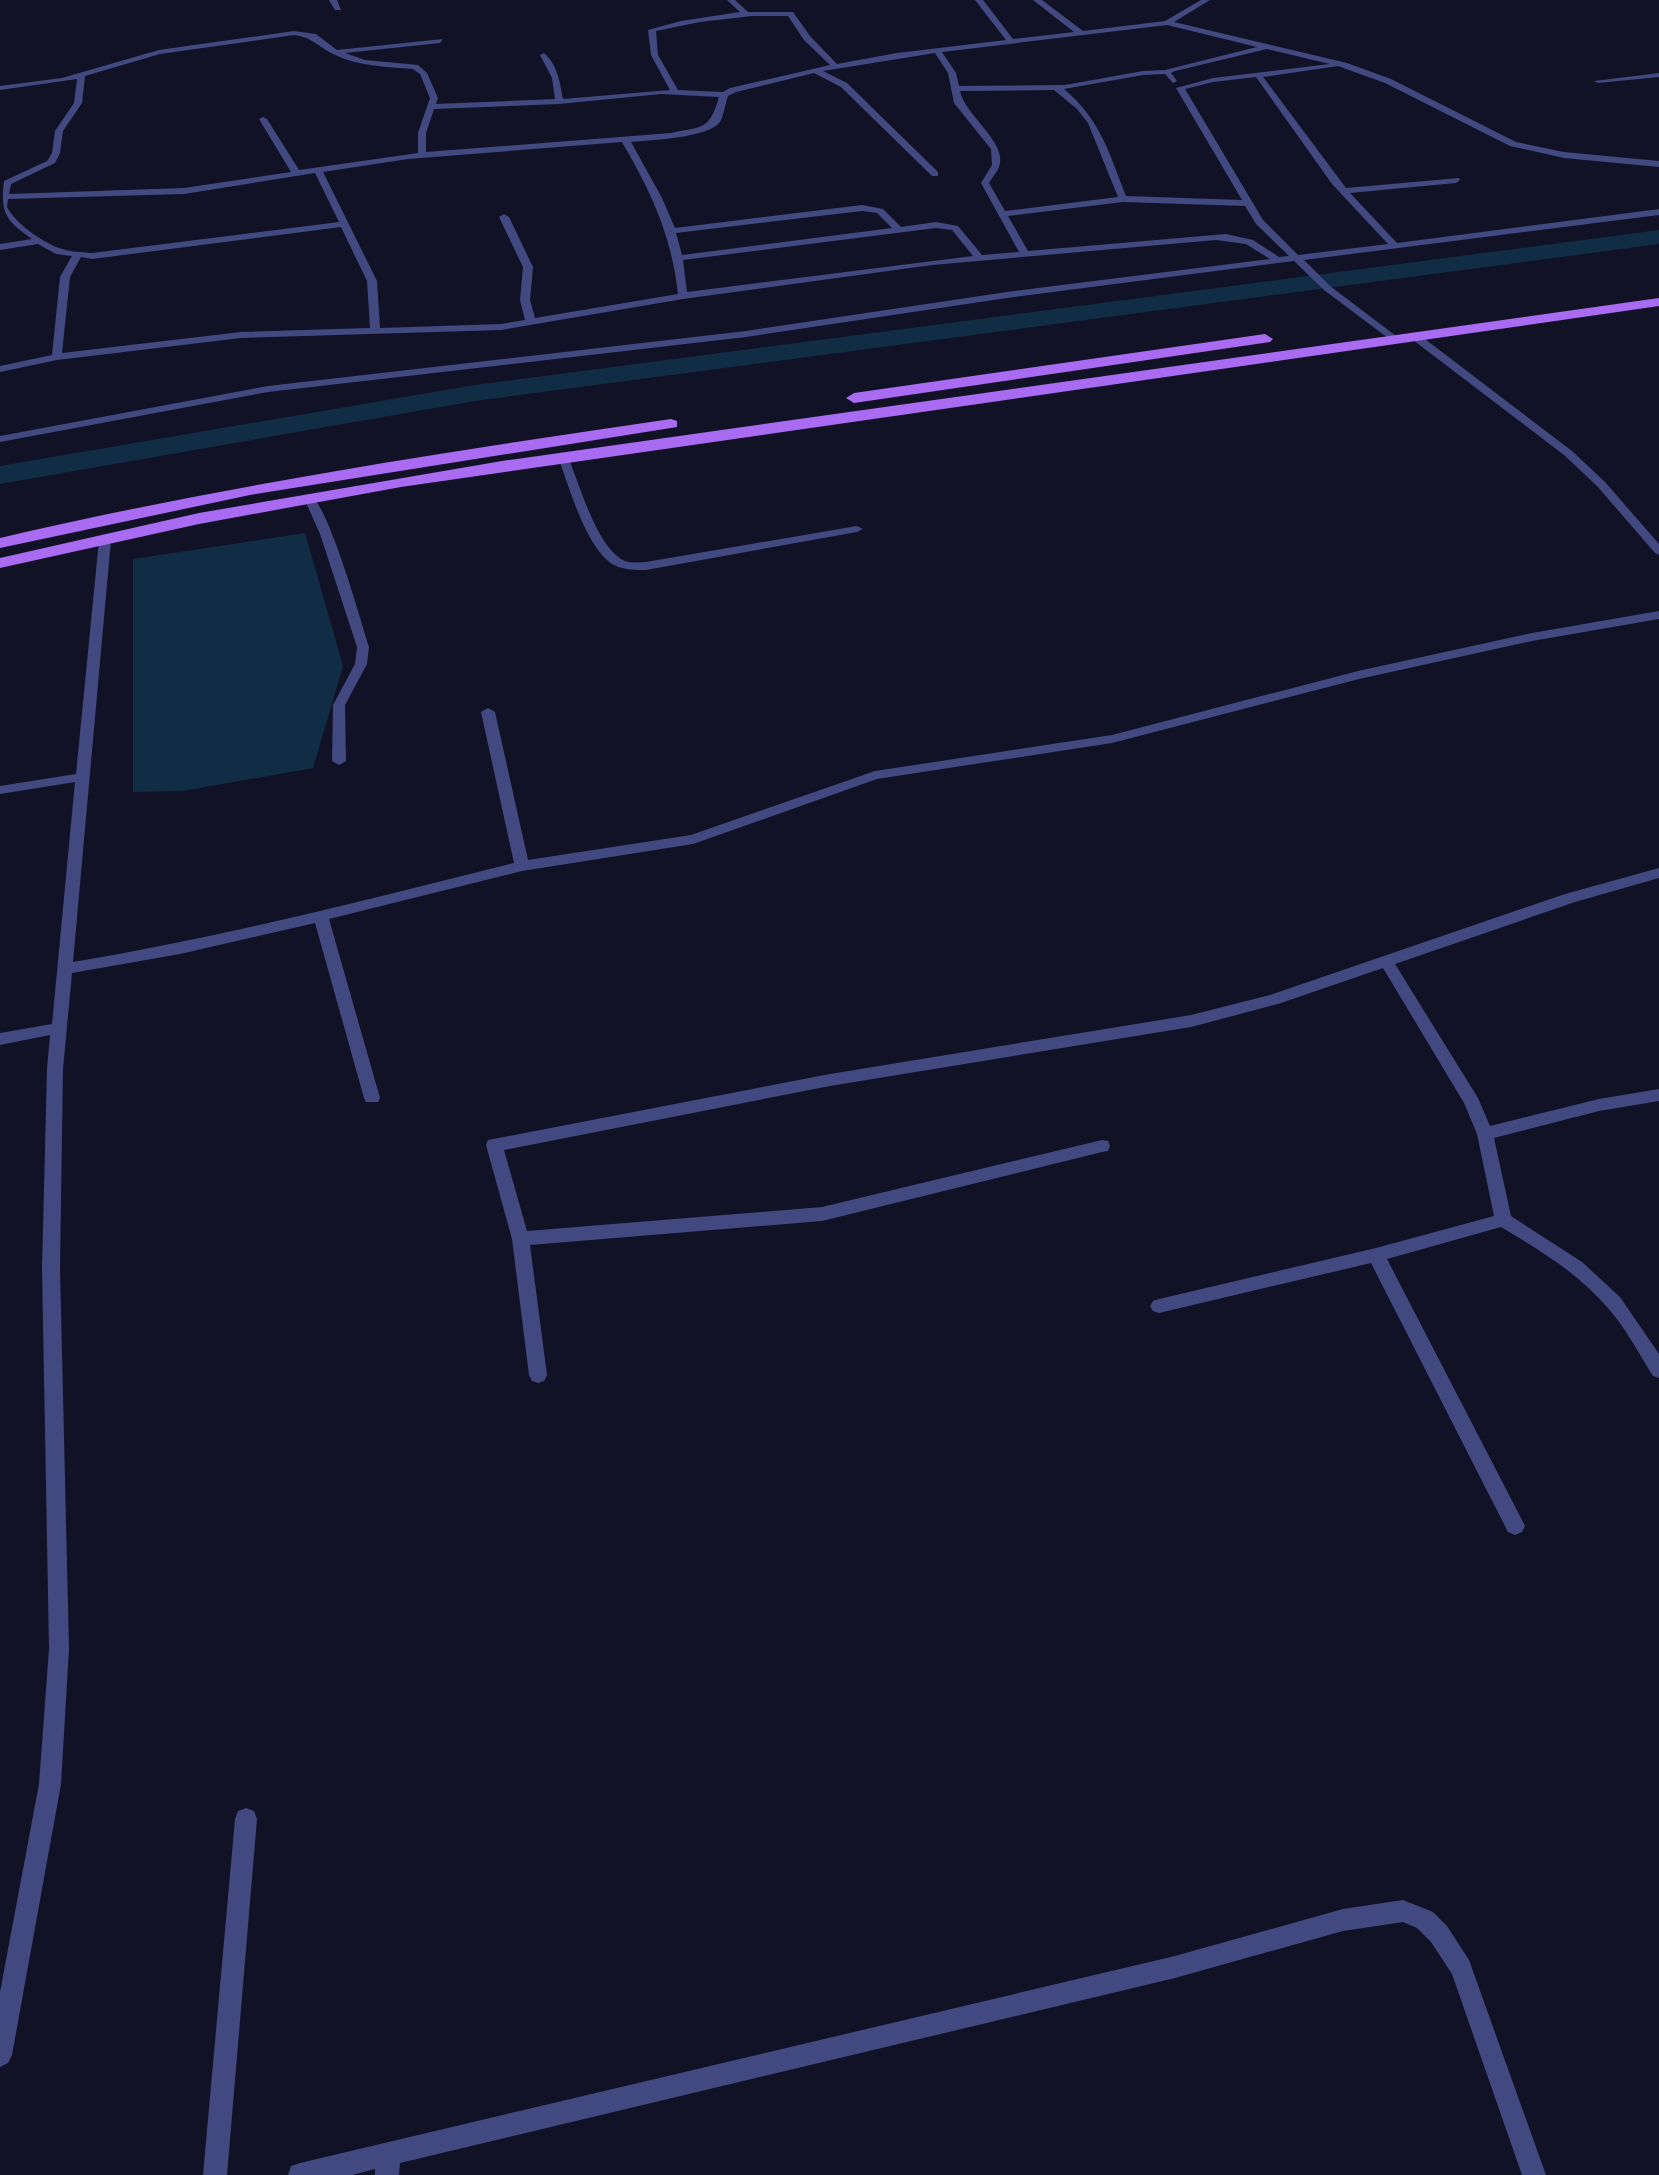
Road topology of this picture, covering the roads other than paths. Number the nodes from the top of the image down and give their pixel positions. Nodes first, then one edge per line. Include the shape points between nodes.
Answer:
1 (731, 0) edge
2 (979, 0) edge
3 (1037, 0) edge
4 (1206, 0) edge
5 (748, 16) junction
6 (1167, 23) junction
7 (1082, 34) junction
8 (440, 41) dead end
9 (1012, 43) junction
10 (1268, 47) junction
11 (938, 51) junction
12 (335, 52) junction
13 (544, 55) dead end
14 (1344, 65) junction
15 (835, 66) junction
16 (815, 70) junction
17 (1167, 72) junction
18 (1659, 75) edge
19 (81, 76) junction
20 (1259, 76) junction
21 (1598, 81) dead end
22 (1056, 87) junction
23 (0, 88) edge
24 (1180, 88) junction
25 (954, 89) junction
26 (675, 92) junction
27 (724, 95) junction
28 (559, 102) junction
29 (432, 107) junction
30 (263, 119) dead end
31 (626, 141) junction
32 (422, 154) junction
33 (1659, 164) edge
34 (318, 170) junction
35 (297, 174) junction
36 (935, 174) dead end
37 (1456, 180) dead end
38 (1343, 191) junction
39 (1, 197) edge
40 (1123, 199) junction
41 (1248, 203) junction
42 (1659, 212) edge
43 (1002, 214) junction
44 (504, 217) dead end
45 (345, 224) junction
46 (899, 230) junction
47 (673, 231) junction
48 (39, 241) junction
49 (1394, 245) junction
50 (0, 247) edge
51 (1025, 254) junction
52 (77, 256) junction
53 (979, 257) junction
54 (679, 258) junction
55 (1278, 261) junction
56 (1298, 262) junction
57 (1659, 286) edge
58 (683, 296) junction
59 (1659, 302) edge
60 (531, 323) junction
61 (1378, 324) junction
62 (375, 332) junction
63 (1413, 335) junction
64 (1392, 338) junction
65 (57, 357) junction
66 (0, 369) edge
67 (0, 439) edge
68 (563, 457) junction
69 (310, 498) junction
70 (857, 529) dead end
71 (105, 540) junction
72 (0, 543) edge
73 (1659, 551) edge
74 (0, 563) edge
75 (1659, 615) edge
76 (488, 712) dead end
77 (339, 761) dead end
78 (82, 777) junction
79 (0, 790) edge
80 (522, 866) junction
81 (1659, 873) edge
82 (321, 917) junction
83 (1386, 961) junction
84 (65, 969) junction
85 (58, 1028) junction
86 (0, 1039) edge
87 (1659, 1095) edge
88 (372, 1098) dead end
89 (1485, 1134) junction
90 (1102, 1146) dead end
91 (1503, 1220) junction
92 (521, 1239) junction
93 (1376, 1255) junction
94 (1159, 1306) dead end
95 (1659, 1370) edge
96 (538, 1375) dead end
97 (1515, 1526) dead end
98 (246, 1819) dead end
99 (0, 2055) edge
100 (388, 2165) edge
101 (215, 2175) edge
102 (300, 2175) edge
103 (1534, 2175) edge

1 - 5 street
2 - 9 street
3 - 7 street
4 - 6 street
5 - 15 street via 793,16
5 - 26 street via 652,30 654,55
6 - 7 street
6 - 10 street
7 - 9 street
8 - 12 street
9 - 11 street
10 - 14 street
10 - 17 street
11 - 15 street
11 - 25 street via 952,73
12 - 19 street via 313,36 275,34 143,55
12 - 29 street via 374,64 419,69 432,90
13 - 28 street via 556,78
14 - 20 street
14 - 33 street via 1388,81 1513,144
15 - 16 street
16 - 27 street
16 - 36 street via 844,85
17 - 22 street
17 - 24 street
18 - 21 street
19 - 23 street
19 - 39 street via 78,103 59,131 51,163 12,179
20 - 24 street
20 - 38 street
22 - 25 street
22 - 40 street via 1092,123
24 - 41 street
25 - 43 street via 964,113 995,149 996,165 985,183
26 - 27 street
26 - 28 street
27 - 31 street via 716,121 708,127
28 - 29 street
29 - 32 street via 422,133
30 - 35 street
31 - 32 street
31 - 47 street
32 - 34 street
34 - 35 street
34 - 45 street
35 - 39 street via 184,191
37 - 38 street
38 - 49 street
39 - 48 street via 7,216
40 - 41 street
40 - 43 street
41 - 56 street
42 - 49 street
43 - 51 street
44 - 60 street via 528,267 525,300
45 - 52 street
45 - 62 street via 372,281
46 - 47 street via 880,211 862,208
46 - 53 street via 955,228
46 - 54 street
47 - 54 street
48 - 50 street
48 - 52 street
49 - 56 street
51 - 53 street
51 - 55 street via 1236,237 1257,243
52 - 65 street via 65,277
53 - 58 street
54 - 58 street
55 - 56 street
55 - 67 street via 746,334 268,389
56 - 61 street
57 - 61 main road
58 - 60 street
59 - 63 main road
60 - 62 street
61 - 64 street
61 - 72 main road via 393,465
62 - 65 street via 241,335
63 - 64 main road
63 - 73 street via 1568,453
64 - 68 main road
65 - 66 street
68 - 69 main road
68 - 70 street via 602,545 627,566
69 - 71 main road
69 - 77 street via 363,647 361,664 339,705
71 - 74 main road
71 - 78 street
75 - 80 street via 1358,675 1112,739 875,775 693,839
76 - 80 street
78 - 79 street
78 - 84 street
80 - 82 street
81 - 83 street
82 - 84 street
82 - 88 street
83 - 89 street via 1472,1102
83 - 92 street via 1273,1000 1191,1021 830,1080 494,1145
84 - 85 street
85 - 86 street
85 - 99 street via 51,1268 59,1649 50,1784
87 - 89 street
89 - 91 street
90 - 92 street via 822,1214
91 - 93 street
91 - 95 street via 1596,1283 1616,1303
92 - 96 street
93 - 94 street
93 - 97 street
98 - 101 street
100 - 102 street
100 - 103 street via 1343,1920 1403,1911 1425,1920 1461,1968

